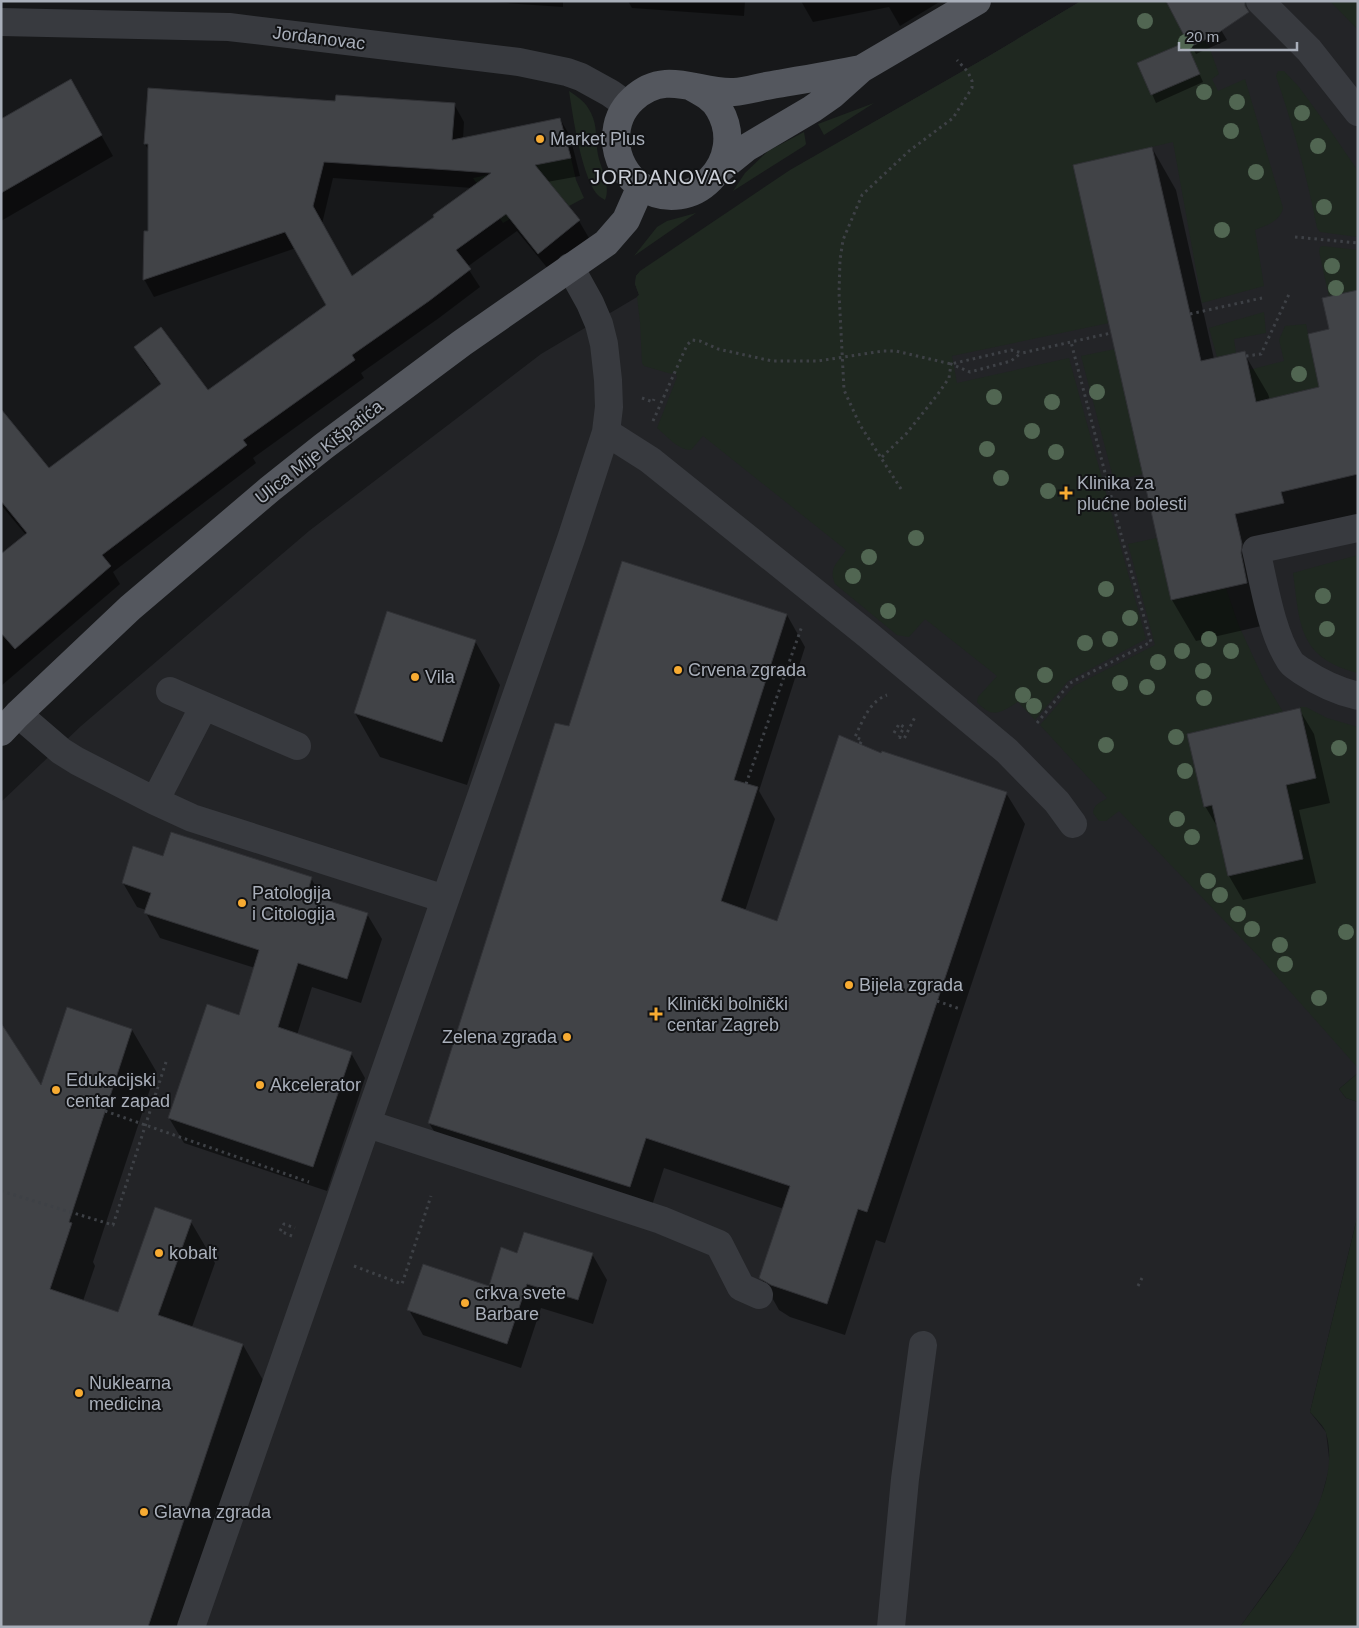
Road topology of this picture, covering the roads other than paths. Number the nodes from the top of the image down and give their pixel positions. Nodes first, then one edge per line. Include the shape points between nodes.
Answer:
1 (977, 1) edge
2 (1260, 1) edge
3 (1, 22) edge
4 (861, 69) junction
5 (690, 86) junction
6 (627, 105) junction
7 (1358, 112) edge
8 (720, 169) junction
9 (641, 186) junction
10 (570, 267) junction
11 (606, 432) junction
12 (1358, 528) edge
13 (170, 691) dead end
14 (1358, 696) edge
15 (204, 706) junction
16 (10, 723) edge
17 (297, 746) dead end
18 (155, 801) junction
19 (1073, 824) dead end
20 (445, 899) junction
21 (368, 1124) junction
22 (759, 1295) dead end
23 (923, 1345) dead end
24 (191, 1627) edge
25 (892, 1627) edge

1 - 4 main road
2 - 7 street via 1309,50
3 - 6 street, Jordanovac via 229,26 519,62 580,77
4 - 5 main road via 734,92
4 - 8 main road via 832,95 746,148
5 - 6 main road via 670,83 653,86
5 - 8 main road via 719,108 726,125 728,143
6 - 9 main road via 616,130 616,146 621,164
8 - 9 main road via 699,188 682,194 664,195
9 - 10 main road, Ulica Mije Kišpatića via 630,214 617,232
10 - 11 street via 590,302 604,344 609,407
10 - 16 main road, Ulica Mije Kišpatića via 411,380 270,489 130,608
11 - 19 street via 650,460 1000,745 1040,782
11 - 20 street
12 - 14 street via 1256,550 1272,617 1291,663 1316,681
13 - 15 street
15 - 17 street
15 - 18 street
16 - 18 street
18 - 20 street via 192,818
20 - 21 street
21 - 22 street via 661,1220 718,1244 741,1287
21 - 24 street
23 - 25 street via 905,1480

